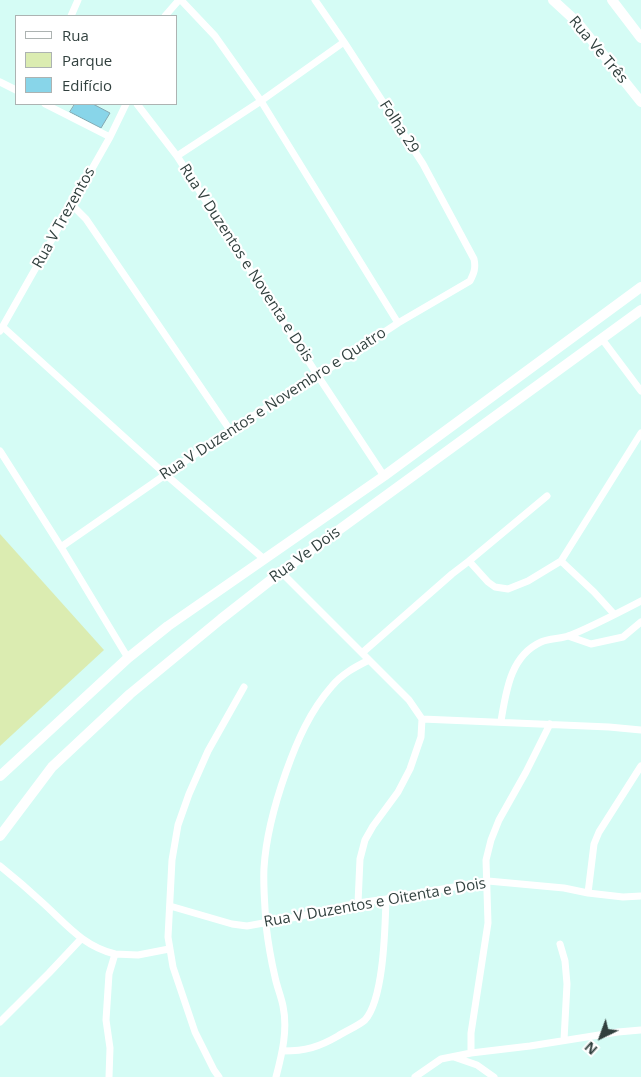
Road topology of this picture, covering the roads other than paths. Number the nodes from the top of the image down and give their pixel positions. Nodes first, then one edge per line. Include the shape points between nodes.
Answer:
1 (78, 0) edge
2 (180, 0) edge
3 (315, 0) edge
4 (552, 0) edge
5 (612, 0) edge
6 (71, 15) edge
7 (166, 15) edge
8 (641, 38) edge
9 (344, 42) junction
10 (0, 82) edge
11 (15, 90) edge
12 (261, 101) junction
13 (641, 102) edge
14 (47, 105) edge
15 (126, 105) edge
16 (138, 105) edge
17 (110, 137) junction
18 (177, 156) junction
19 (71, 204) junction
20 (474, 259) joint
21 (641, 287) edge
22 (641, 310) edge
23 (398, 323) junction
24 (2, 329) edge
25 (602, 339) junction
26 (318, 376) junction
27 (641, 391) edge
28 (230, 430) junction
29 (641, 433) edge
30 (0, 452) edge
31 (165, 474) junction
32 (384, 476) junction
33 (548, 496) dead end
34 (61, 547) junction
35 (264, 559) junction
36 (469, 561) junction
37 (561, 561) junction
38 (282, 572) junction
39 (641, 601) edge
40 (614, 614) junction
41 (641, 622) edge
42 (568, 636) junction
43 (362, 653) junction
44 (128, 658) junction
45 (369, 660) junction
46 (244, 687) dead end
47 (422, 719) junction
48 (501, 721) junction
49 (550, 724) junction
50 (641, 730) edge
51 (641, 766) edge
52 (0, 776) edge
53 (0, 835) edge
54 (0, 866) edge
55 (488, 881) junction
56 (588, 893) junction
57 (641, 896) edge
58 (386, 899) junction
59 (358, 903) junction
60 (170, 906) junction
61 (266, 923) junction
62 (81, 939) junction
63 (560, 944) dead end
64 (169, 949) junction
65 (115, 954) junction
66 (0, 1022) edge
67 (641, 1030) edge
68 (564, 1040) junction
69 (283, 1051) junction
70 (471, 1052) junction
71 (454, 1057) junction
72 (109, 1077) edge
73 (219, 1077) edge
74 (276, 1077) edge
75 (415, 1077) edge
76 (494, 1077) edge

1 - 6 street
2 - 7 street
2 - 12 street via 215,36
3 - 9 street, Folha 29
4 - 13 main road, Rua Ve Três via 578,23
5 - 8 main road
9 - 12 street
9 - 20 street, Folha 29 via 423,164
10 - 11 street
12 - 18 street
12 - 23 street
14 - 17 street
15 - 17 street, Rua V Trezentos
16 - 18 street, Rua V Duzentos e Noventa e Dois
17 - 19 street, Rua V Trezentos
18 - 26 street, Rua V Duzentos e Noventa e Dois
19 - 24 street, Rua V Trezentos
19 - 28 street via 86,219
20 - 23 street, Rua V Duzentos e Novembro e Quatro via 476,267 470,281
21 - 32 main road, Rua Ve Dois
22 - 25 main road, Rua Ve Dois
23 - 26 street, Rua V Duzentos e Novembro e Quatro
24 - 31 street
25 - 27 street
25 - 38 main road, Rua Ve Dois
26 - 28 street, Rua V Duzentos e Novembro e Quatro
26 - 32 street, Rua V Duzentos e Noventa e Dois
28 - 31 street, Rua V Duzentos e Novembro e Quatro
29 - 37 street
30 - 34 street
31 - 34 street, Rua V Duzentos e Novembro e Quatro
31 - 35 street
32 - 35 main road, Rua Ve Dois
33 - 36 street
34 - 44 street
35 - 44 main road, Rua Ve Dois
36 - 37 street via 488,582 508,589
36 - 43 street
37 - 40 street
38 - 43 street
38 - 53 main road, Rua Ve Dois via 221,618 78,742 52,768
39 - 40 street
40 - 42 street
41 - 42 street via 623,637 591,644
42 - 48 street via 542,642 516,663 506,688
43 - 45 street
44 - 52 main road, Rua Ve Dois
45 - 47 street via 409,700
45 - 61 street via 349,670 333,685 316,706 297,741 269,827 264,868
46 - 60 street via 208,751 178,825 172,860
47 - 48 street
47 - 59 street via 421,737 410,769 365,840 360,859
48 - 49 street
49 - 50 street
49 - 55 street via 491,840 486,860
51 - 56 street via 599,832 594,844
54 - 62 street
55 - 56 street, Rua V Duzentos e Oitenta e Dois
55 - 58 street, Rua V Duzentos e Oitenta e Dois
55 - 70 street via 488,923
56 - 57 street, Rua V Duzentos e Oitenta e Dois
58 - 59 street, Rua V Duzentos e Oitenta e Dois
58 - 69 street via 380,978 376,999 364,1021 314,1048
59 - 61 street, Rua V Duzentos e Oitenta e Dois
60 - 61 street, Rua V Duzentos e Oitenta e Dois via 232,924
60 - 64 street
61 - 69 street via 269,950 284,1007
62 - 65 street
62 - 66 street
63 - 68 street via 567,984
64 - 65 street via 138,955
64 - 73 street via 195,1032
65 - 72 street via 109,974 106,1020 110,1048
67 - 68 street
68 - 70 street
69 - 74 street
70 - 71 street
71 - 75 street via 441,1059
71 - 76 street via 476,1064

